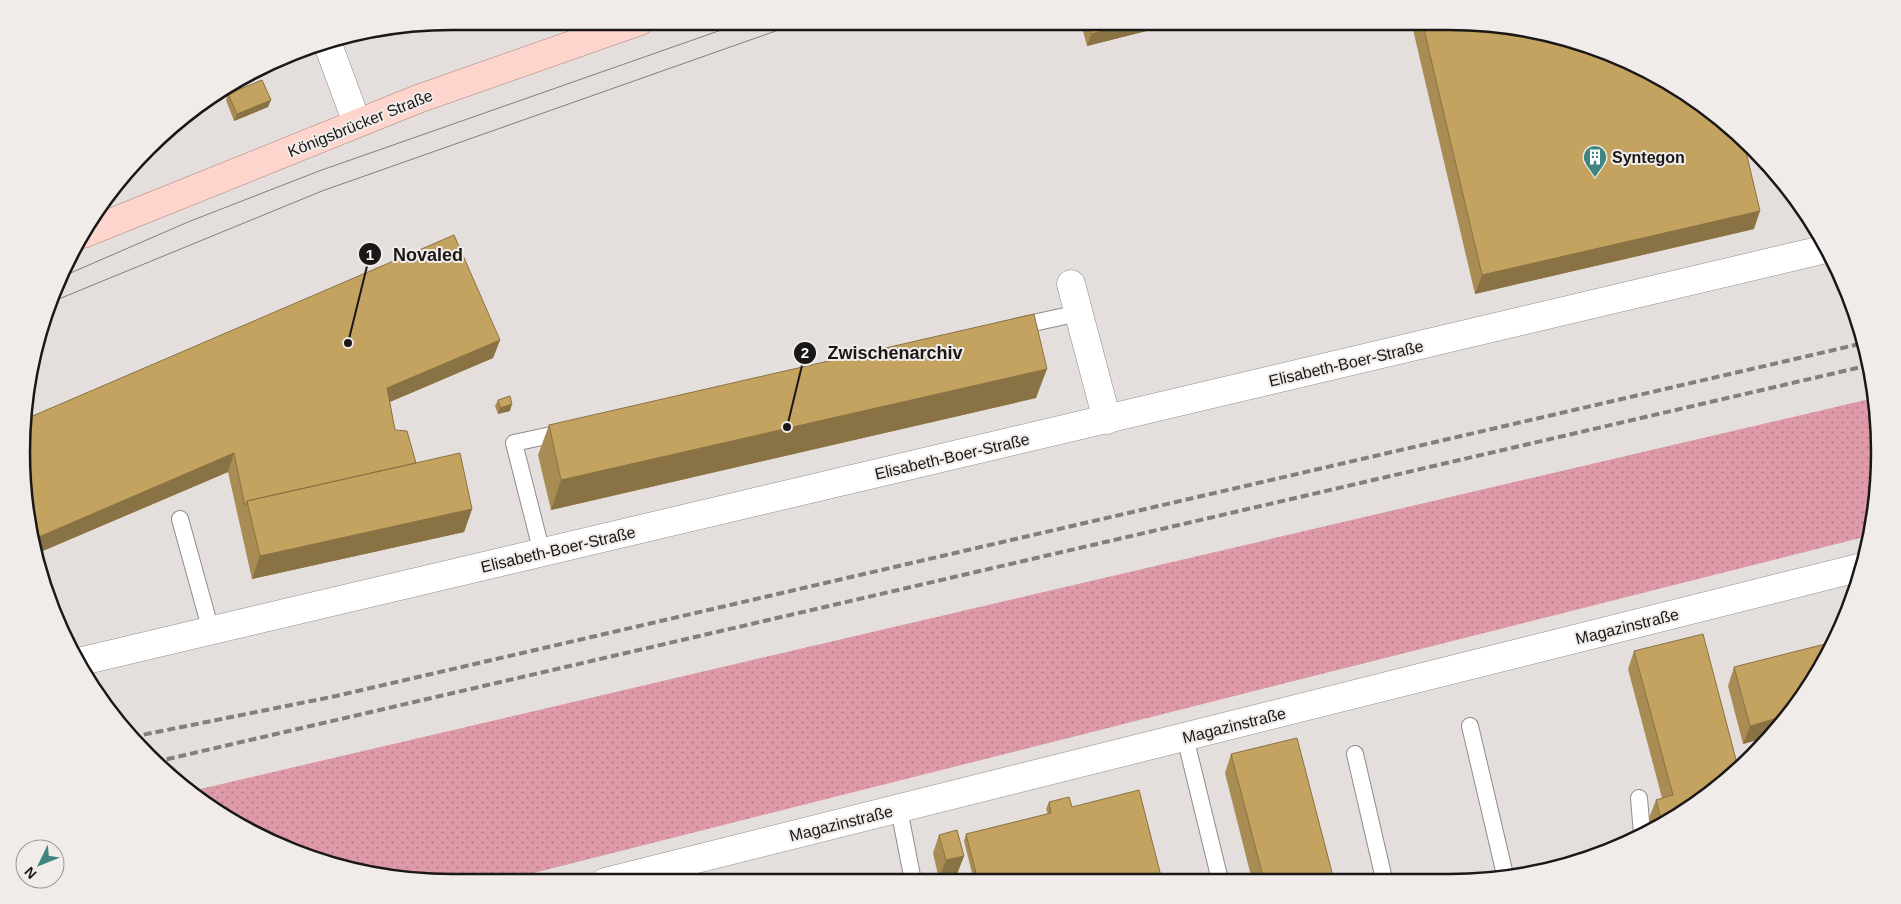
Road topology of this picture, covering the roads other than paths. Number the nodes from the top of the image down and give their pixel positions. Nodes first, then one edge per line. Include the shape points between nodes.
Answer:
1 (614, 30) edge
2 (329, 48) edge
3 (357, 123) junction
4 (94, 230) edge
5 (1819, 250) edge
6 (1071, 284) dead end
7 (1079, 314) junction
8 (1004, 330) edge
9 (1107, 420) junction
10 (582, 428) edge
11 (180, 519) dead end
12 (542, 553) junction
13 (1855, 569) edge
14 (211, 631) junction
15 (86, 660) edge
16 (1470, 726) dead end
17 (1185, 737) junction
18 (1355, 754) dead end
19 (1639, 798) dead end
20 (899, 809) junction
21 (1641, 827) edge
22 (1504, 870) edge
23 (638, 874) edge
24 (912, 874) edge
25 (1219, 874) edge
26 (1383, 874) edge

1 - 3 main road, Königsbrücker Straße
2 - 3 street
3 - 4 main road, Königsbrücker Straße
5 - 9 street, Elisabeth-Boer-Straße
6 - 7 street
7 - 8 lane
7 - 9 street
9 - 12 street, Elisabeth-Boer-Straße
10 - 12 lane via 514,443
11 - 14 lane
12 - 14 street, Elisabeth-Boer-Straße
13 - 17 street, Magazinstraße
14 - 15 street, Elisabeth-Boer-Straße
16 - 22 lane
17 - 20 street, Magazinstraße
17 - 25 lane
18 - 26 lane
19 - 21 lane
20 - 23 street, Magazinstraße
20 - 24 lane

